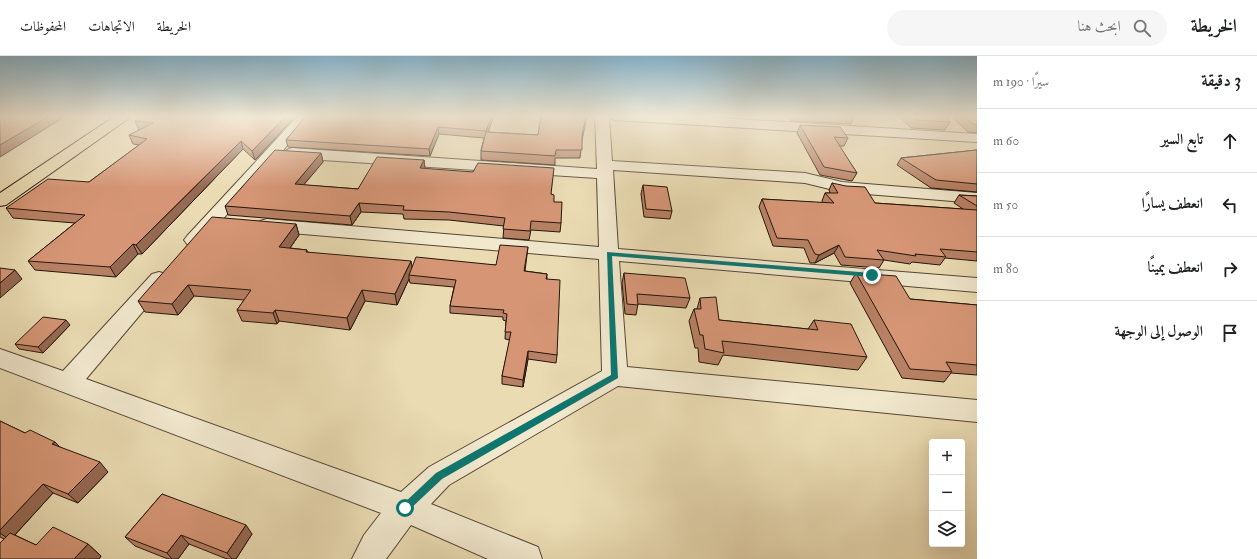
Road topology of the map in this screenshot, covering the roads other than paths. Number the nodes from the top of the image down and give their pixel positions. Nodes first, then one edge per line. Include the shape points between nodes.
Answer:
1 (71, 139) edge
2 (90, 139) edge
3 (284, 139) edge
4 (603, 139) edge
5 (965, 139) edge
6 (977, 151) edge
7 (272, 152) junction
8 (605, 169) junction
9 (0, 186) edge
10 (977, 198) edge
11 (0, 201) edge
12 (211, 220) junction
13 (609, 254) junction
14 (977, 284) edge
15 (0, 358) edge
16 (615, 376) junction
17 (68, 383) junction
18 (977, 411) edge
19 (405, 508) junction
20 (368, 559) edge
21 (526, 559) edge

1 - 9 main road
2 - 11 main road
3 - 7 street
4 - 8 street
5 - 6 street
7 - 8 street
7 - 12 street
8 - 10 street via 805,178 842,187
8 - 13 street
12 - 13 street
12 - 17 street
13 - 14 street
13 - 16 street
15 - 17 street
16 - 18 street
16 - 19 street via 439,476
17 - 19 street
19 - 20 street
19 - 21 street

